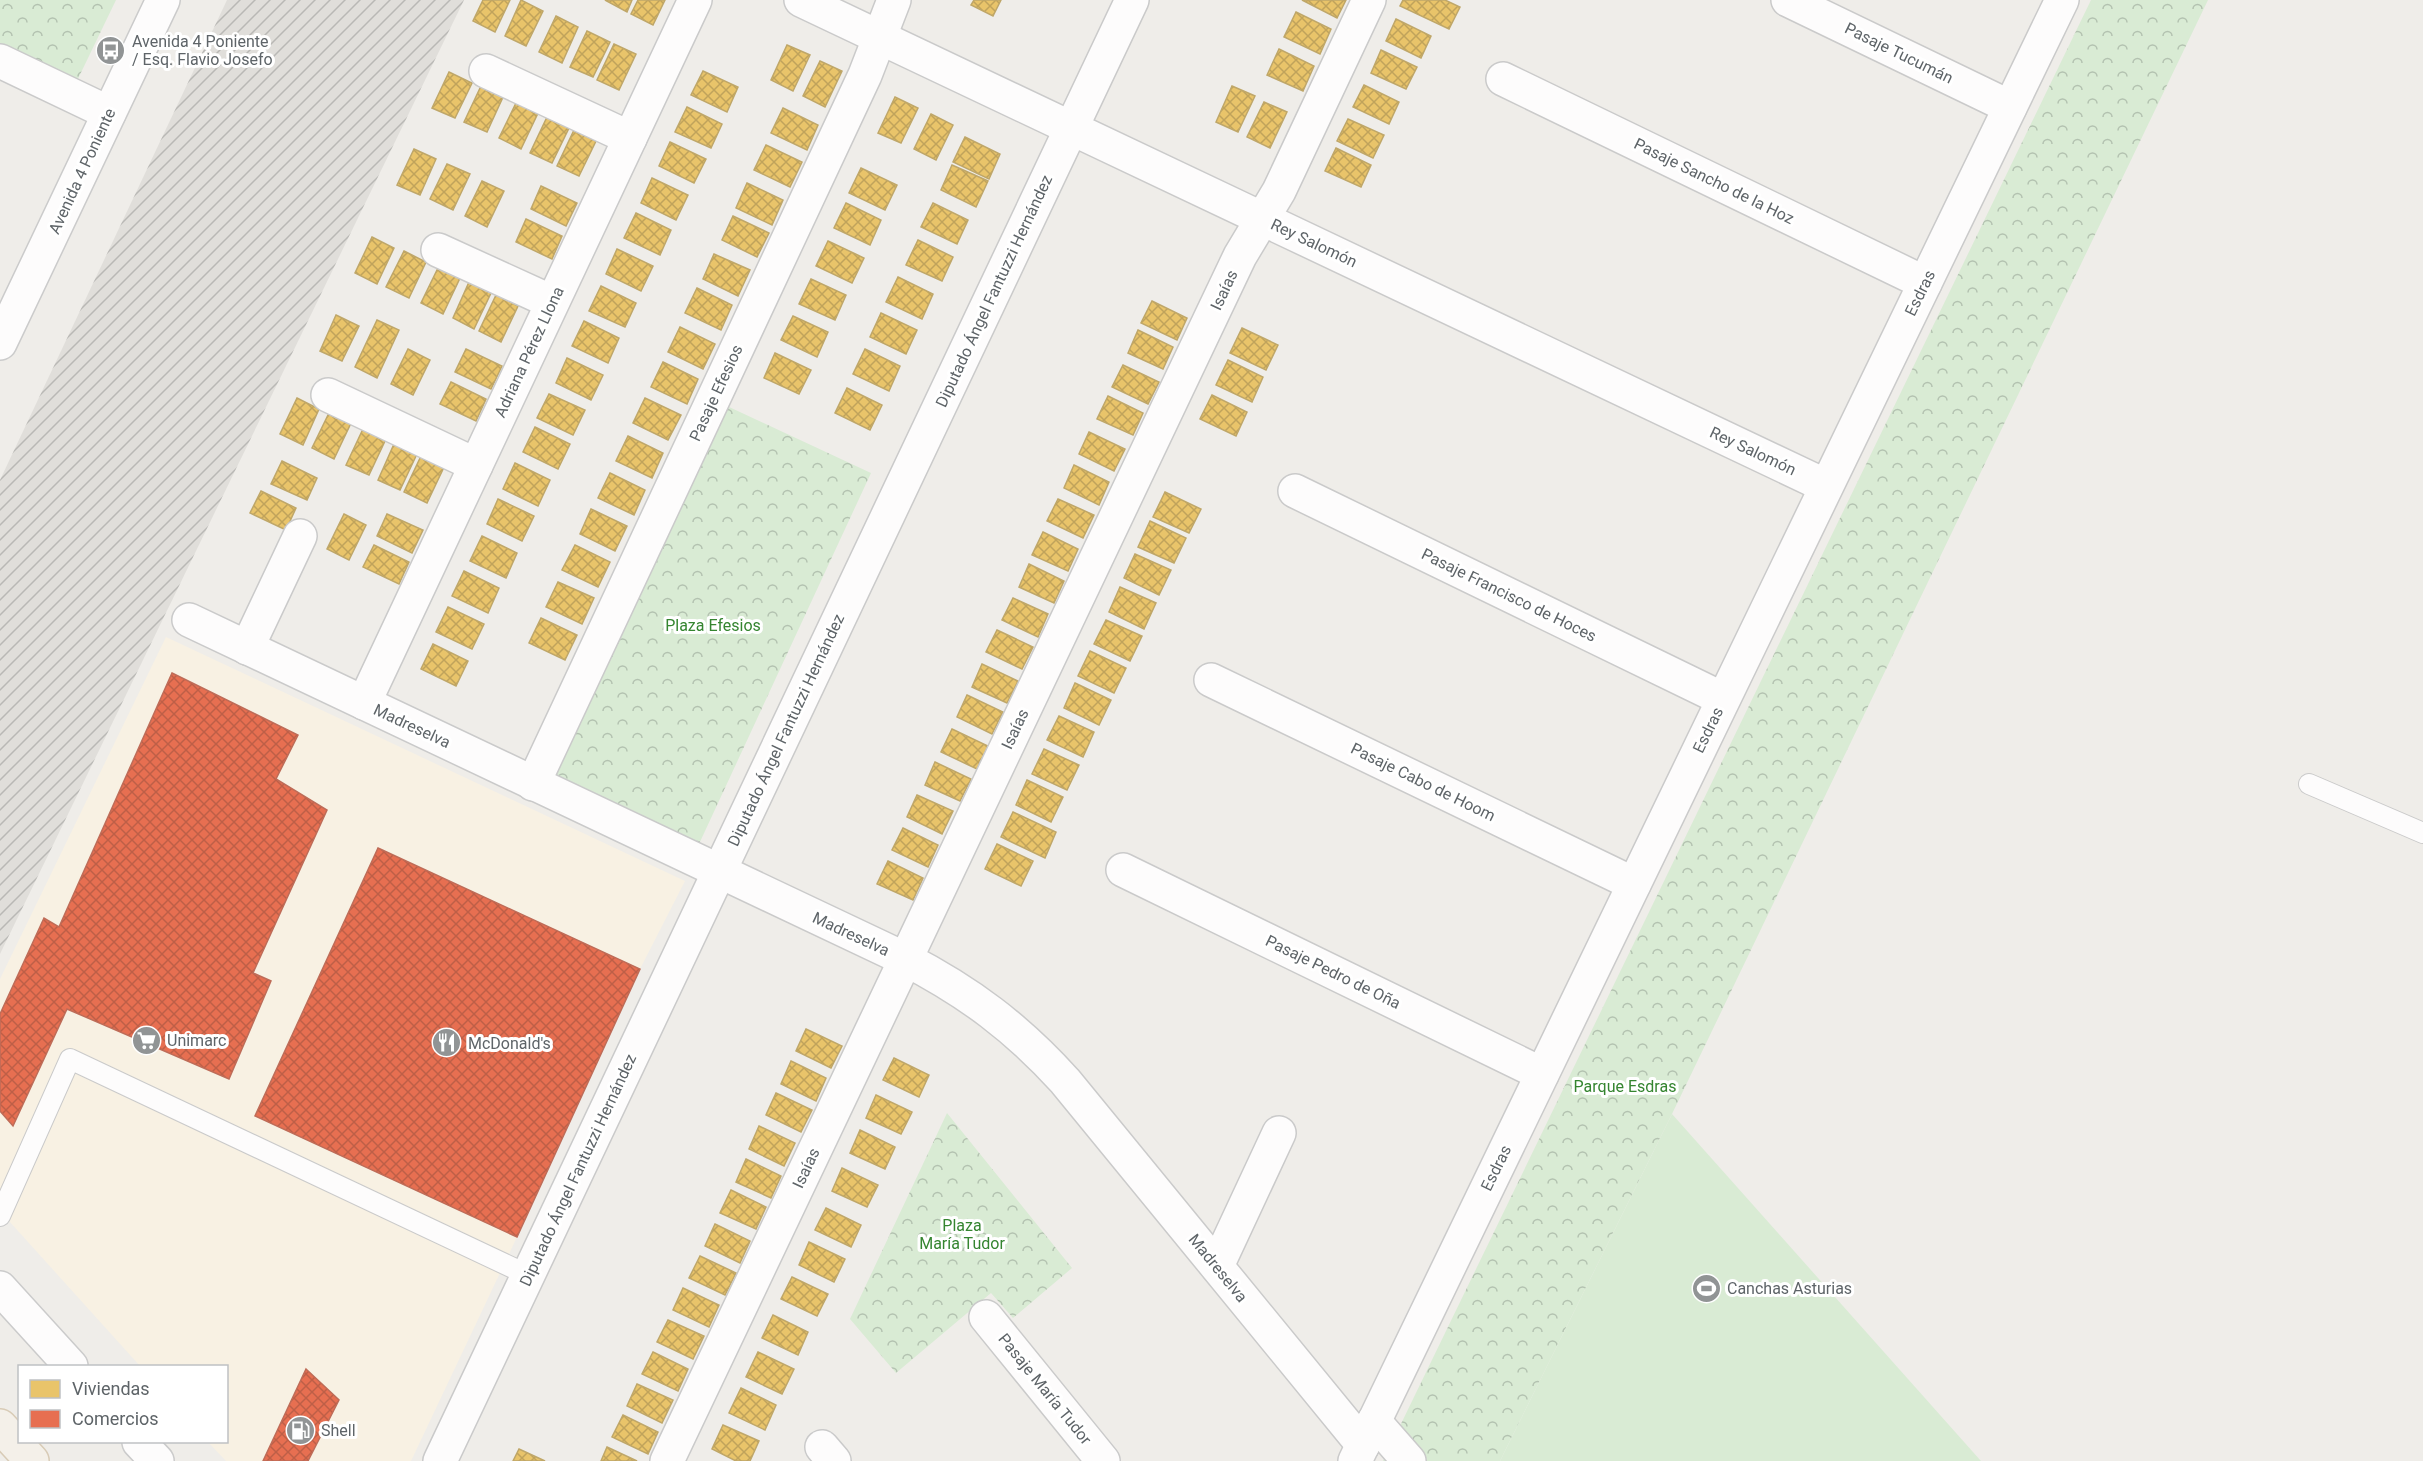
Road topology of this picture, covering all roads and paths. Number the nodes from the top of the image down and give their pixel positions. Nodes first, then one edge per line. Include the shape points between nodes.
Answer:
1 (163, 0) edge
2 (694, 0) edge
3 (801, 0) edge
4 (894, 0) edge
5 (1132, 0) edge
6 (1369, 0) edge
7 (1788, 0) edge
8 (2061, 0) edge
9 (879, 37) junction
10 (0, 61) edge
11 (486, 71) dead end
12 (1503, 79) dead end
13 (2010, 107) junction
14 (109, 113) junction
15 (1071, 128) junction
16 (630, 138) junction
17 (1262, 218) junction
18 (438, 250) dead end
19 (1925, 283) junction
20 (552, 302) junction
21 (0, 343) edge
22 (328, 395) dead end
23 (476, 465) junction
24 (1826, 486) junction
25 (1295, 490) dead end
26 (300, 536) dead end
27 (189, 620) dead end
28 (247, 648) junction
29 (1211, 680) dead end
30 (1723, 699) junction
31 (364, 703) junction
32 (533, 784) junction
33 (2309, 784) dead end
34 (2423, 833) edge
35 (1123, 870) dead end
36 (718, 872) junction
37 (1634, 884) junction
38 (905, 959) junction
39 (1542, 1074) junction
40 (1279, 1133) dead end
41 (0, 1216) edge
42 (1217, 1266) junction
43 (528, 1275) junction
44 (0, 1288) edge
45 (986, 1317) dead end
46 (70, 1365) edge
47 (0, 1426) edge
48 (1364, 1442) edge
49 (141, 1443) edge
50 (32, 1461) edge
51 (157, 1461) edge
52 (440, 1461) edge
53 (667, 1461) edge
54 (1103, 1461) edge
55 (1409, 1461) edge

1 - 14 street, Avenida 4 Poniente
2 - 16 street, Adriana Pérez Llona
3 - 9 street, Rey Salomón
4 - 9 street, Pasaje Efesios
5 - 15 street, Diputado Ángel Fantuzzi Hernández
6 - 17 street, Isaías via 1279,191
7 - 13 street, Pasaje Tucumán
8 - 13 street, Esdras
9 - 15 street, Rey Salomón
9 - 32 street, Pasaje Efesios
10 - 14 street
11 - 16 street
12 - 19 street, Pasaje Sancho de la Hoz
13 - 19 street, Esdras
14 - 21 street, Avenida 4 Poniente
15 - 17 street, Rey Salomón
15 - 36 street, Diputado Ángel Fantuzzi Hernández
16 - 20 street, Adriana Pérez Llona
17 - 24 street, Rey Salomón
17 - 38 street, Isaías via 1234,267
18 - 20 street
19 - 24 street, Esdras
20 - 23 street, Adriana Pérez Llona
22 - 23 street
23 - 31 street, Adriana Pérez Llona
24 - 30 street, Esdras
25 - 30 street, Pasaje Francisco de Hoces
26 - 28 street
27 - 28 street, Madreselva
28 - 31 street, Madreselva
29 - 37 street, Pasaje Cabo de Hoom
30 - 37 street, Esdras
31 - 32 street, Madreselva
32 - 36 street, Madreselva
33 - 34 lane
35 - 39 street, Pasaje Pedro de Oña
36 - 38 street, Madreselva
36 - 43 street, Diputado Ángel Fantuzzi Hernández
37 - 39 street, Esdras
38 - 42 street, Madreselva via 983,1005 1037,1051
38 - 53 street, Isaías
39 - 48 street, Esdras
40 - 42 street
41 - 43 lane via 70,1059
42 - 48 street, Madreselva
43 - 52 street, Diputado Ángel Fantuzzi Hernández
44 - 46 street
45 - 54 street, Pasaje María Tudor
47 - 50 main road
48 - 55 street, Madreselva
49 - 51 street

